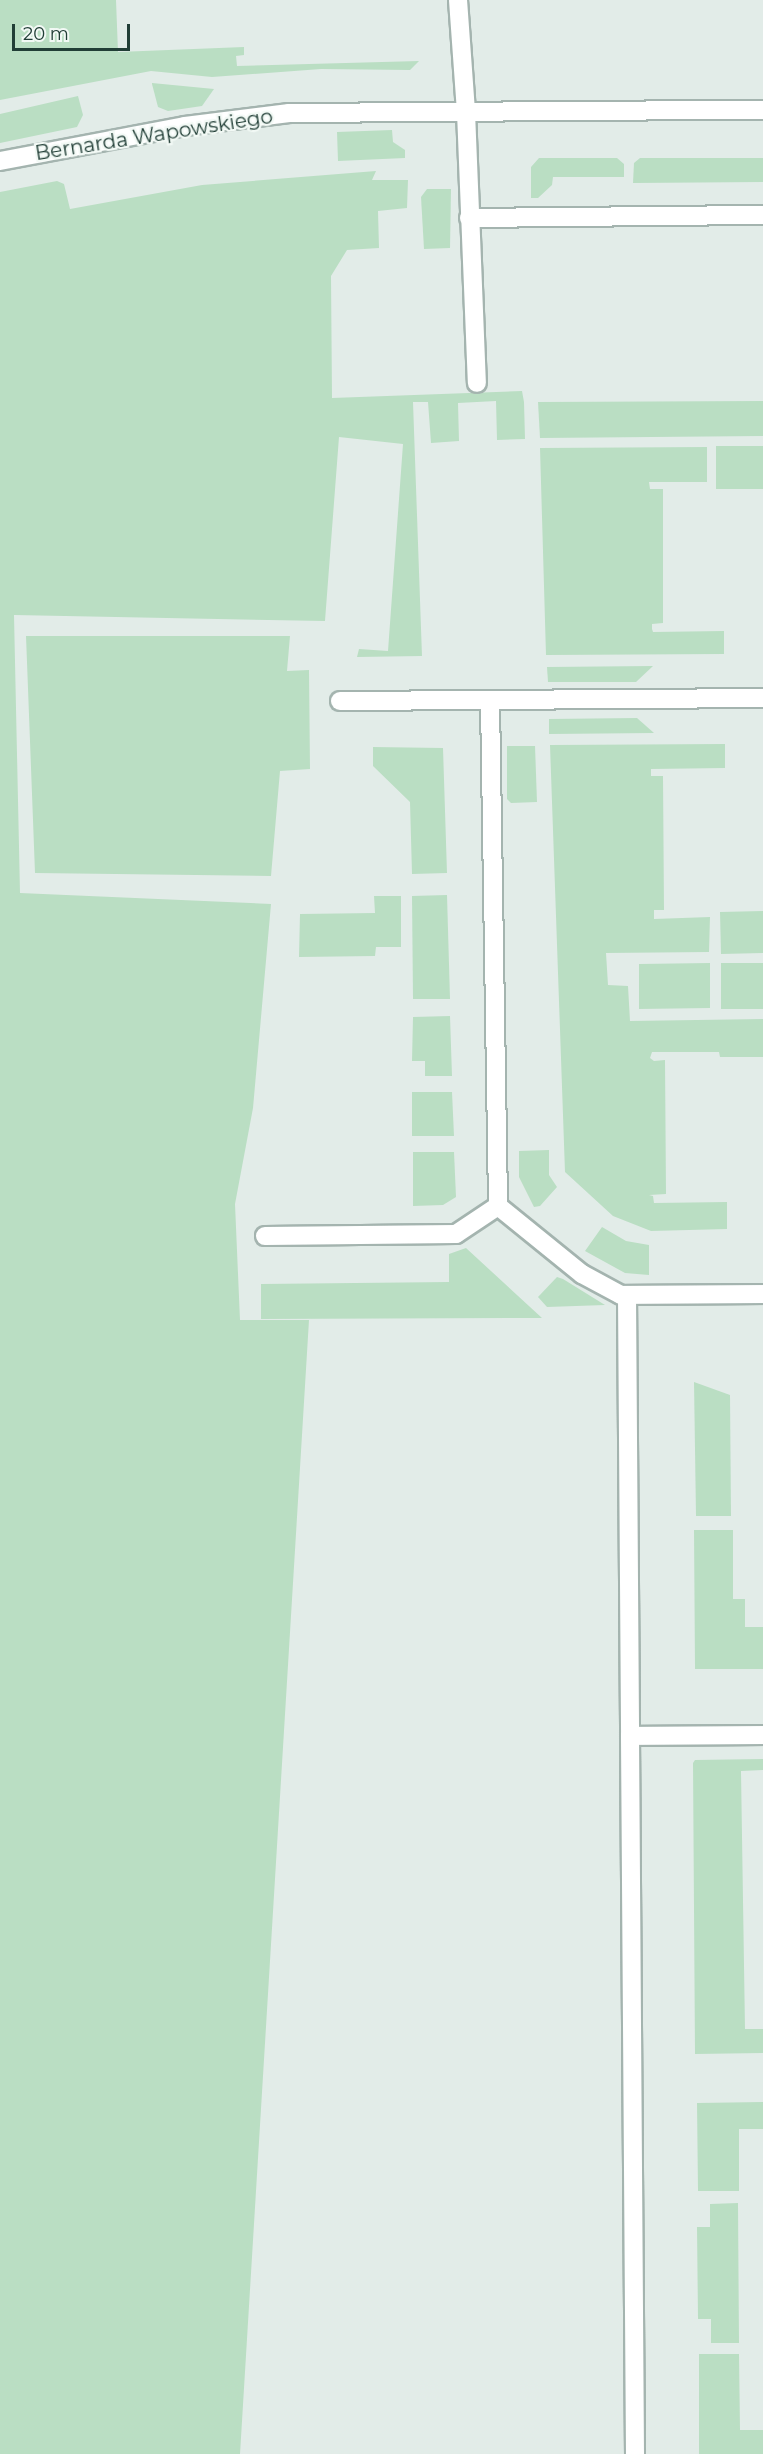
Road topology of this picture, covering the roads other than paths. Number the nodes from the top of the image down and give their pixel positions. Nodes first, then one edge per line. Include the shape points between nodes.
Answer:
1 (458, 0) edge
2 (763, 111) edge
3 (466, 112) junction
4 (0, 161) edge
5 (763, 215) edge
6 (469, 218) junction
7 (477, 383) dead end
8 (763, 698) edge
9 (490, 700) junction
10 (340, 701) dead end
11 (498, 1206) junction
12 (265, 1236) dead end
13 (763, 1294) edge
14 (627, 1295) junction
15 (763, 1735) edge
16 (630, 1736) junction
17 (634, 2454) edge

1 - 3 street
2 - 3 street
3 - 4 street, Bernarda Wapowskiego via 289,113 196,124
3 - 6 street
5 - 6 street
6 - 7 street
8 - 9 street
9 - 10 street
9 - 11 street
11 - 12 street via 456,1234
11 - 14 street via 582,1274 605,1289
13 - 14 street
14 - 16 street
15 - 16 street
16 - 17 street

